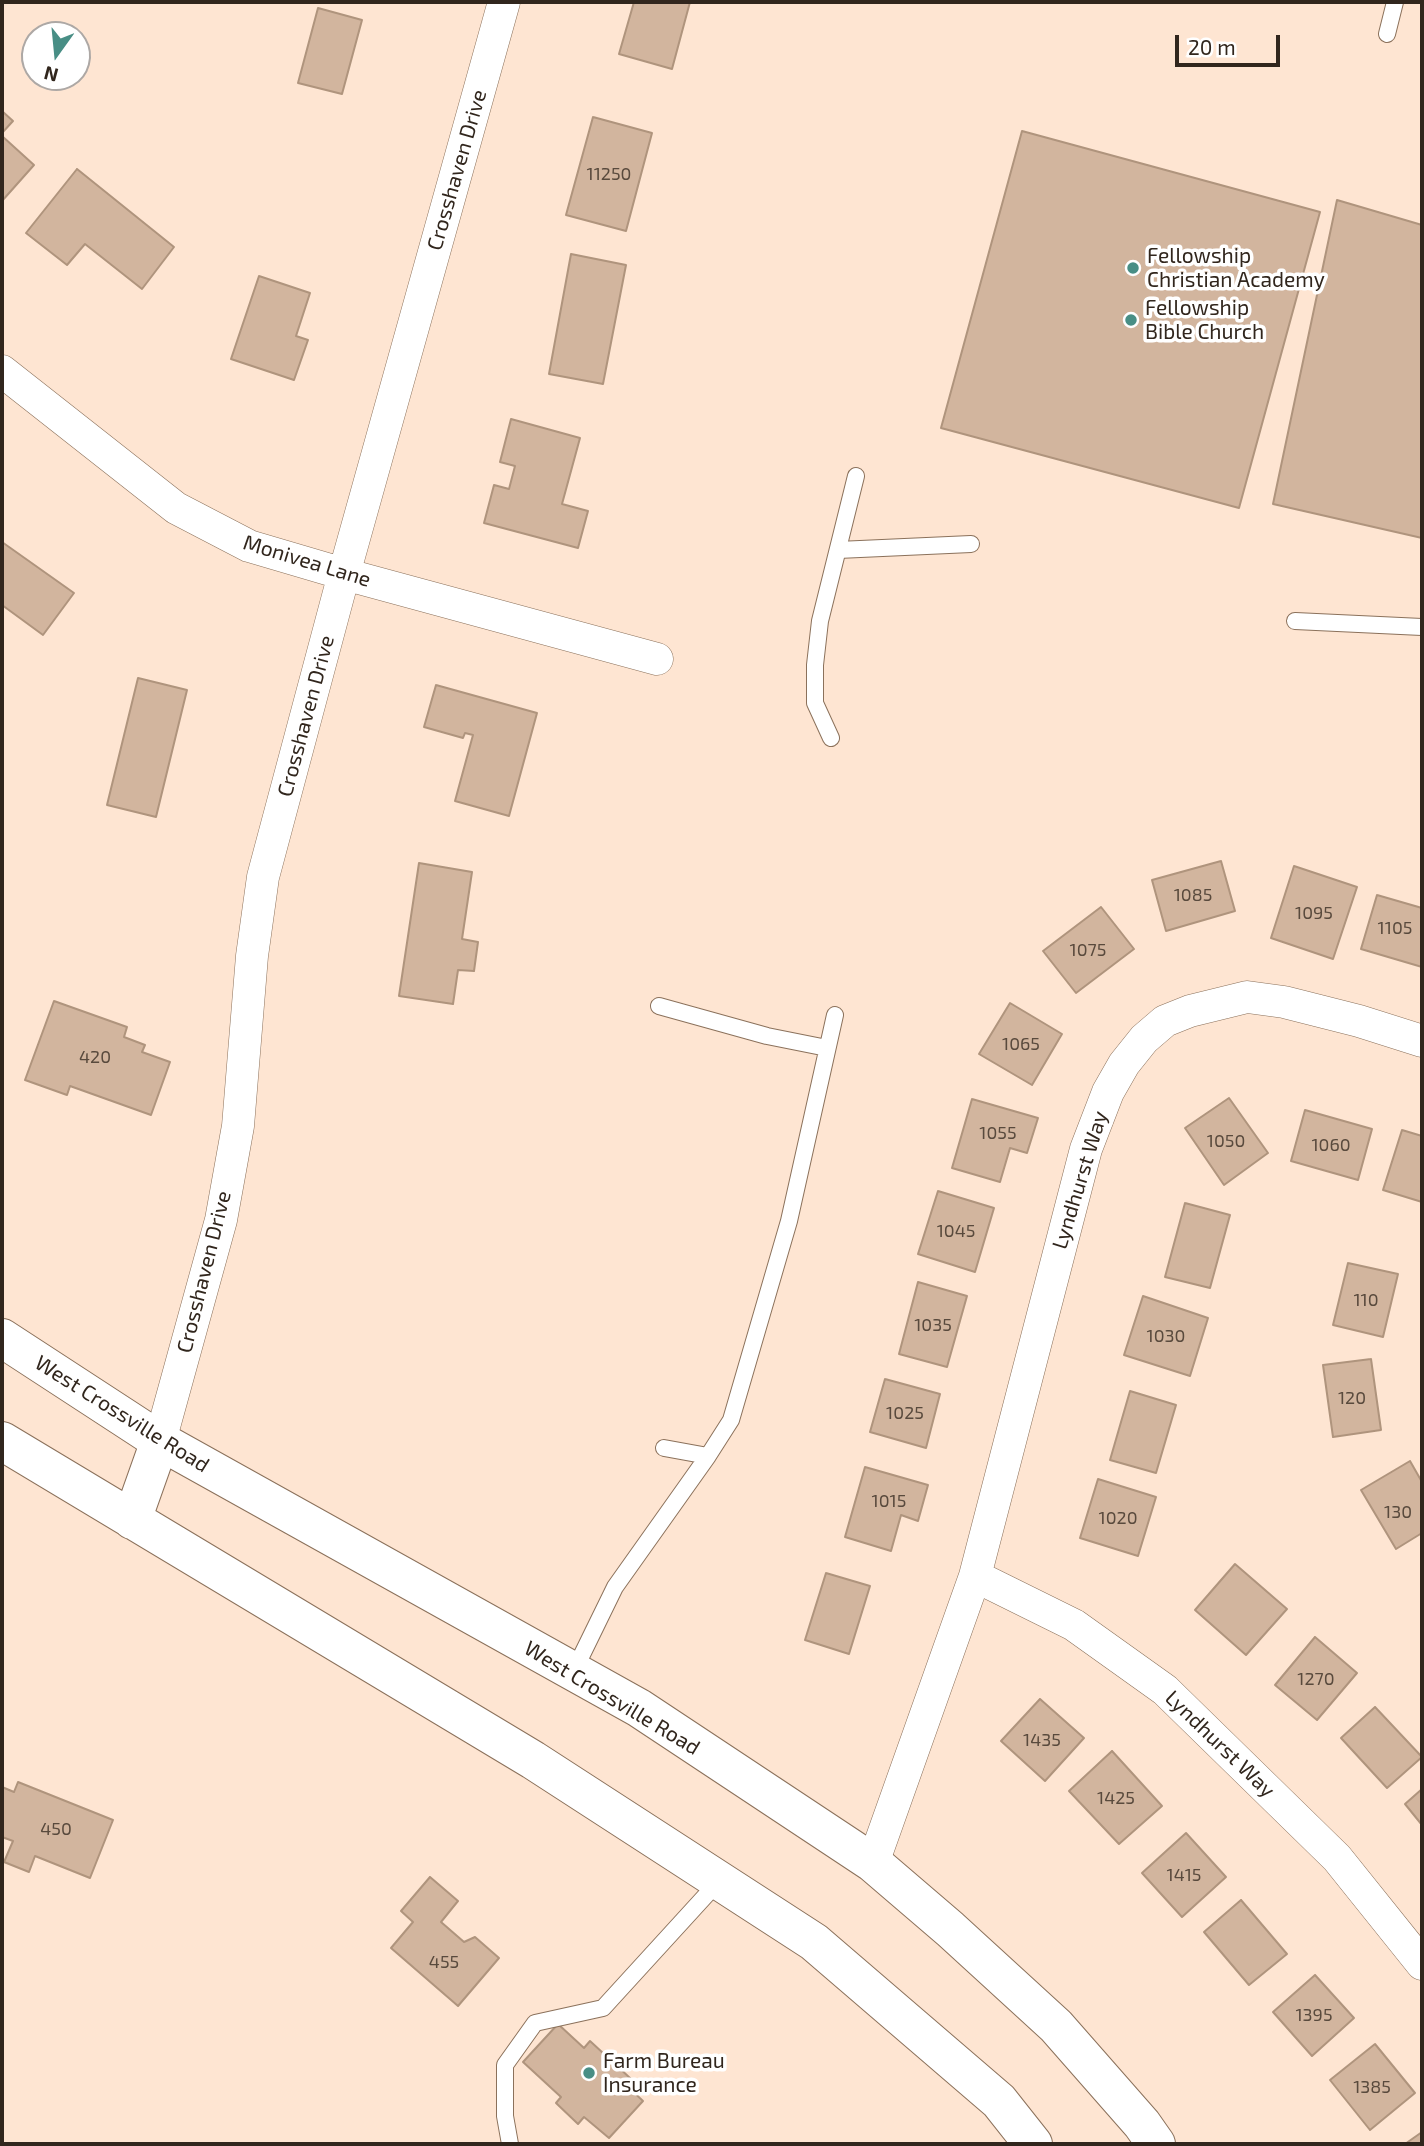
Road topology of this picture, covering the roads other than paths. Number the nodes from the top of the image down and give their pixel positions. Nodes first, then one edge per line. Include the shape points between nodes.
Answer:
1 (504, 2) edge
2 (1395, 2) edge
3 (1387, 34) dead end
4 (2, 371) edge
5 (856, 475) dead end
6 (971, 544) dead end
7 (838, 550) junction
8 (344, 574) junction
9 (1296, 621) dead end
10 (1422, 627) edge
11 (657, 659) dead end
12 (831, 738) dead end
13 (659, 1006) dead end
14 (835, 1015) dead end
15 (1422, 1041) edge
16 (827, 1048) junction
17 (2, 1338) edge
18 (2, 1441) edge
19 (160, 1441) junction
20 (664, 1448) dead end
21 (708, 1456) junction
22 (132, 1520) junction
23 (975, 1576) junction
24 (573, 1672) junction
25 (873, 1863) junction
26 (719, 1881) junction
27 (1422, 1964) edge
28 (510, 2144) edge
29 (1033, 2144) edge
30 (1156, 2144) edge

1 - 8 street, Crosshaven Drive
2 - 3 lane
4 - 8 street, Monivea Lane via 176,508 248,546
5 - 7 lane
6 - 7 lane
7 - 12 lane via 820,621 815,665 815,703
8 - 11 street, Monivea Lane
8 - 19 street, Crosshaven Drive via 263,877 251,956 238,1126 220,1220
9 - 10 lane
13 - 16 lane
14 - 16 lane
15 - 23 street, Lyndhurst Way via 1284,1002 1247,998 1190,1011 1165,1021 1144,1039 1108,1091 1086,1149
16 - 21 lane via 782,1248 731,1420
17 - 19 main road, West Crossville Road
18 - 22 main road
19 - 22 main road
19 - 24 main road, West Crossville Road
20 - 21 lane
21 - 24 lane via 615,1587
22 - 26 main road via 533,1760
23 - 25 street, Lyndhurst Way
23 - 27 street, Lyndhurst Way via 1074,1625 1165,1690 1337,1858
24 - 25 main road, West Crossville Road via 639,1709
25 - 30 main road, West Crossville Road via 1055,2026
26 - 28 lane via 603,2008 536,2023 505,2065
26 - 29 main road via 814,1942 999,2101

